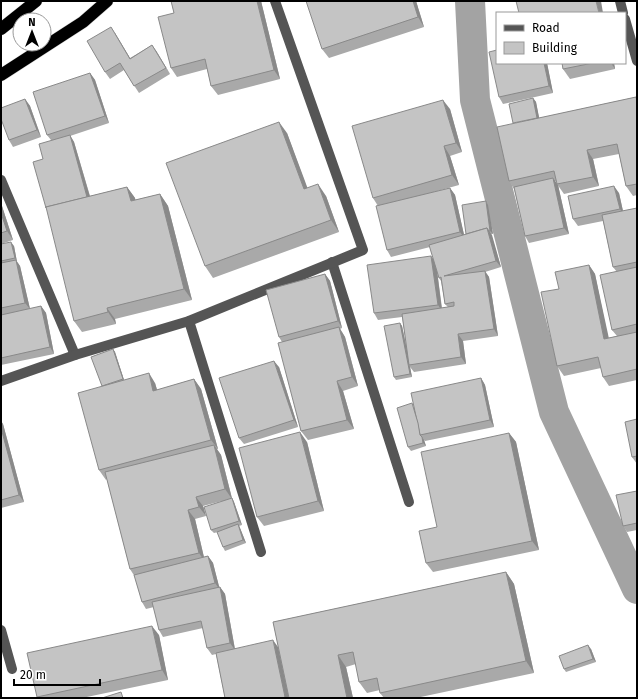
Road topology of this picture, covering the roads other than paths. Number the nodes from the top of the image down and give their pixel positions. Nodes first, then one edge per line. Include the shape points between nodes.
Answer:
1 (36, 1) edge
2 (107, 1) edge
3 (275, 1) edge
4 (620, 1) edge
5 (623, 12) edge
6 (626, 22) edge
7 (1, 29) edge
8 (637, 61) edge
9 (1, 75) edge
10 (1, 180) edge
11 (332, 262) junction
12 (189, 321) junction
13 (75, 355) junction
14 (1, 381) edge
15 (409, 502) dead end
16 (261, 552) dead end
17 (1, 630) edge
18 (12, 669) dead end

1 - 7 highway
2 - 9 highway via 83,22
3 - 11 street via 363,250
4 - 5 street
6 - 8 street
10 - 13 street
11 - 12 street
11 - 15 street
12 - 13 street
12 - 16 street
13 - 14 street
17 - 18 street

